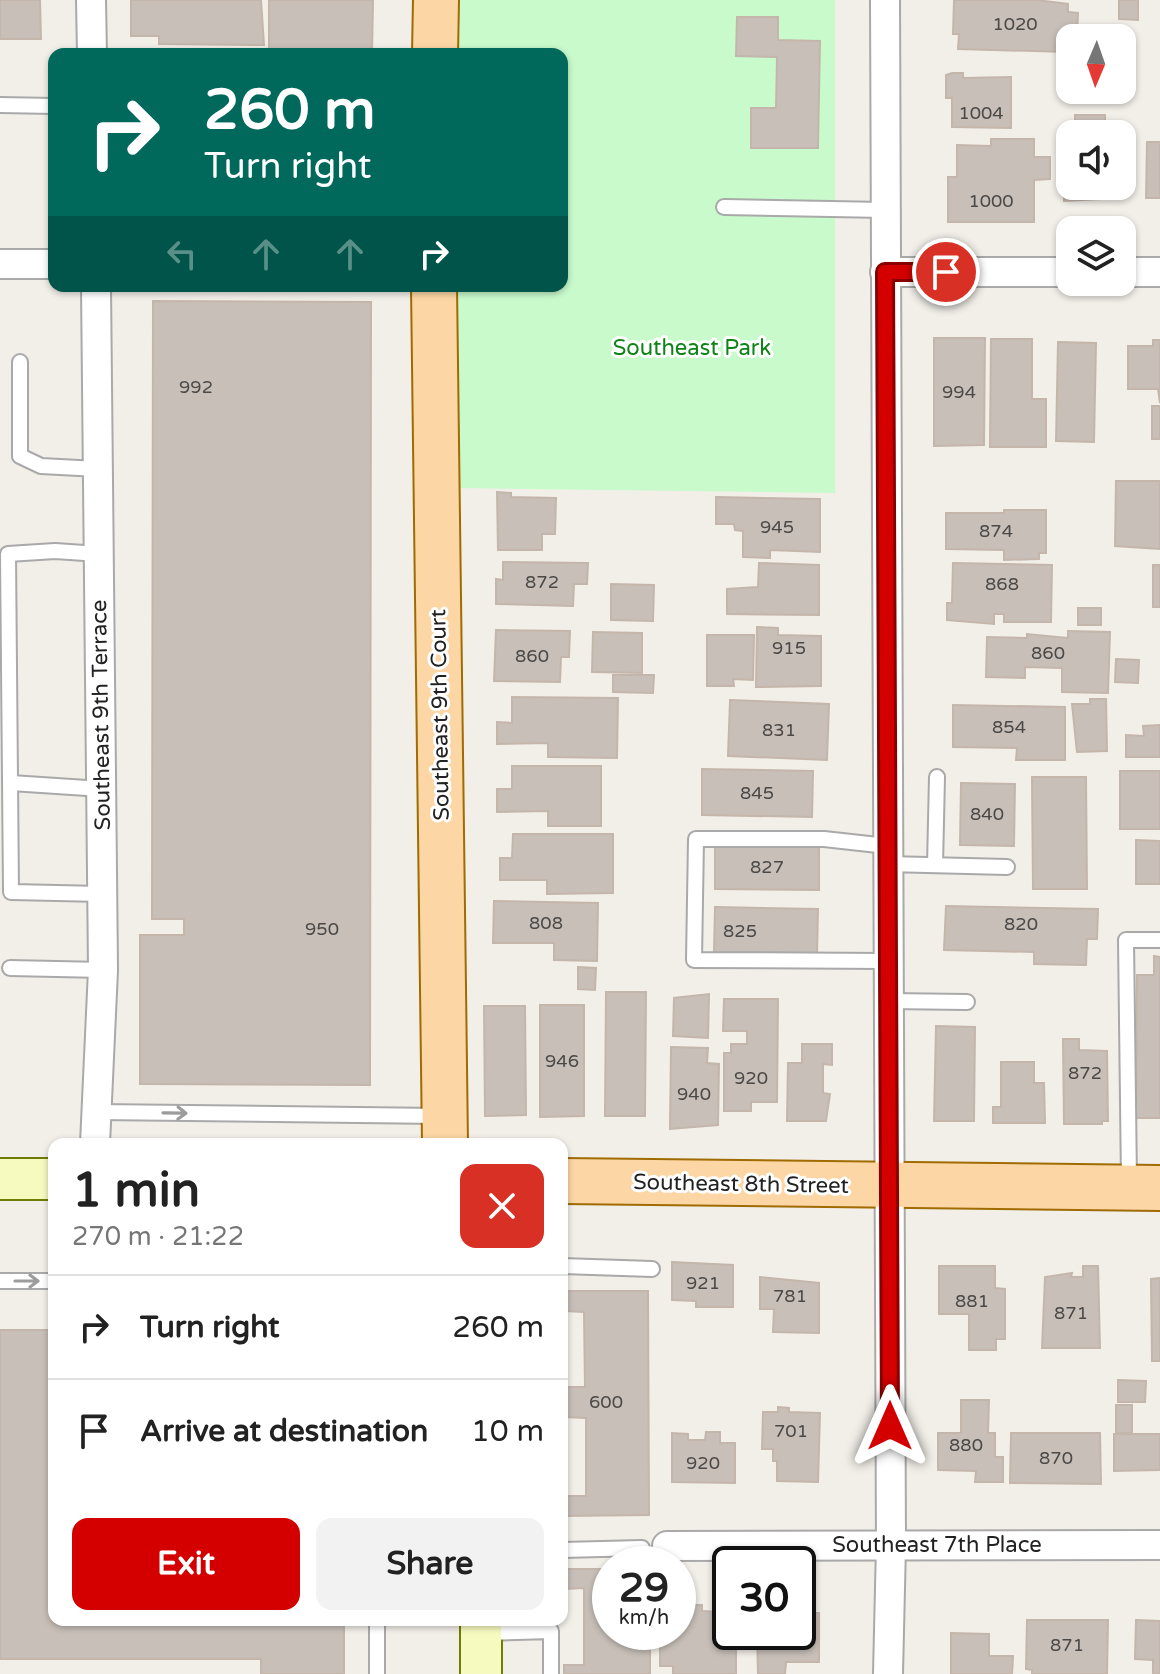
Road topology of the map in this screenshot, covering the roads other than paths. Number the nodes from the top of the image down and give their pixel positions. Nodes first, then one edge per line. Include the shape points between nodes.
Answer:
1 (91, 0) edge
2 (436, 0) edge
3 (885, 0) edge
4 (92, 48) edge
5 (435, 48) edge
6 (0, 105) edge
7 (48, 106) edge
8 (724, 207) dead end
9 (885, 210) junction
10 (0, 264) edge
11 (48, 264) edge
12 (885, 272) junction
13 (1056, 272) edge
14 (1136, 272) edge
15 (1160, 272) edge
16 (96, 292) edge
17 (434, 292) edge
18 (20, 362) dead end
19 (98, 469) junction
20 (99, 554) junction
21 (937, 777) dead end
22 (11, 783) junction
23 (102, 789) junction
24 (887, 855) junction
25 (935, 865) junction
26 (1007, 867) dead end
27 (102, 894) junction
28 (1160, 940) edge
29 (887, 961) junction
30 (10, 968) dead end
31 (103, 970) junction
32 (888, 1001) junction
33 (967, 1002) dead end
34 (97, 1112) junction
35 (445, 1130) edge
36 (95, 1138) edge
37 (0, 1179) edge
38 (48, 1179) edge
39 (568, 1181) edge
40 (888, 1186) junction
41 (1144, 1188) edge
42 (568, 1266) edge
43 (652, 1269) dead end
44 (0, 1281) edge
45 (48, 1281) edge
46 (891, 1545) junction
47 (1160, 1545) edge
48 (696, 1547) edge
49 (592, 1549) edge
50 (568, 1550) edge
51 (377, 1626) edge
52 (480, 1626) edge
53 (551, 1626) edge
54 (377, 1674) edge
55 (481, 1674) edge
56 (551, 1674) edge
57 (888, 1674) edge

1 - 4 street
2 - 5 main road
3 - 9 street
6 - 7 lane
8 - 9 lane
9 - 12 street
10 - 11 street
12 - 13 street
12 - 24 street
14 - 15 street
16 - 19 street, Southeast 9th Terrace
17 - 35 main road, Southeast 9th Court
18 - 19 lane via 20,456 41,466
19 - 20 street, Southeast 9th Terrace
20 - 22 lane via 8,554
20 - 23 street, Southeast 9th Terrace
21 - 25 lane
22 - 23 lane
22 - 27 lane via 11,892
23 - 27 street, Southeast 9th Terrace
24 - 25 lane
24 - 29 street
24 - 29 lane via 824,839 696,839 694,960
25 - 26 lane
27 - 31 street, Southeast 9th Terrace
28 - 41 lane via 1126,940
29 - 32 street
30 - 31 lane
31 - 34 street, Southeast 9th Terrace
32 - 33 lane
32 - 40 street
34 -> 35 lane
34 - 36 street, Southeast 9th Terrace
37 - 38 street
39 - 40 main road, Southeast 8th Street
40 - 41 main road, Southeast 8th Street
40 - 46 street
42 - 43 lane
44 -> 45 lane
46 - 47 street, Southeast 7th Place
46 - 48 street, Southeast 7th Place
46 - 57 street
49 - 50 lane
51 - 54 lane
52 - 55 street
53 - 56 lane

